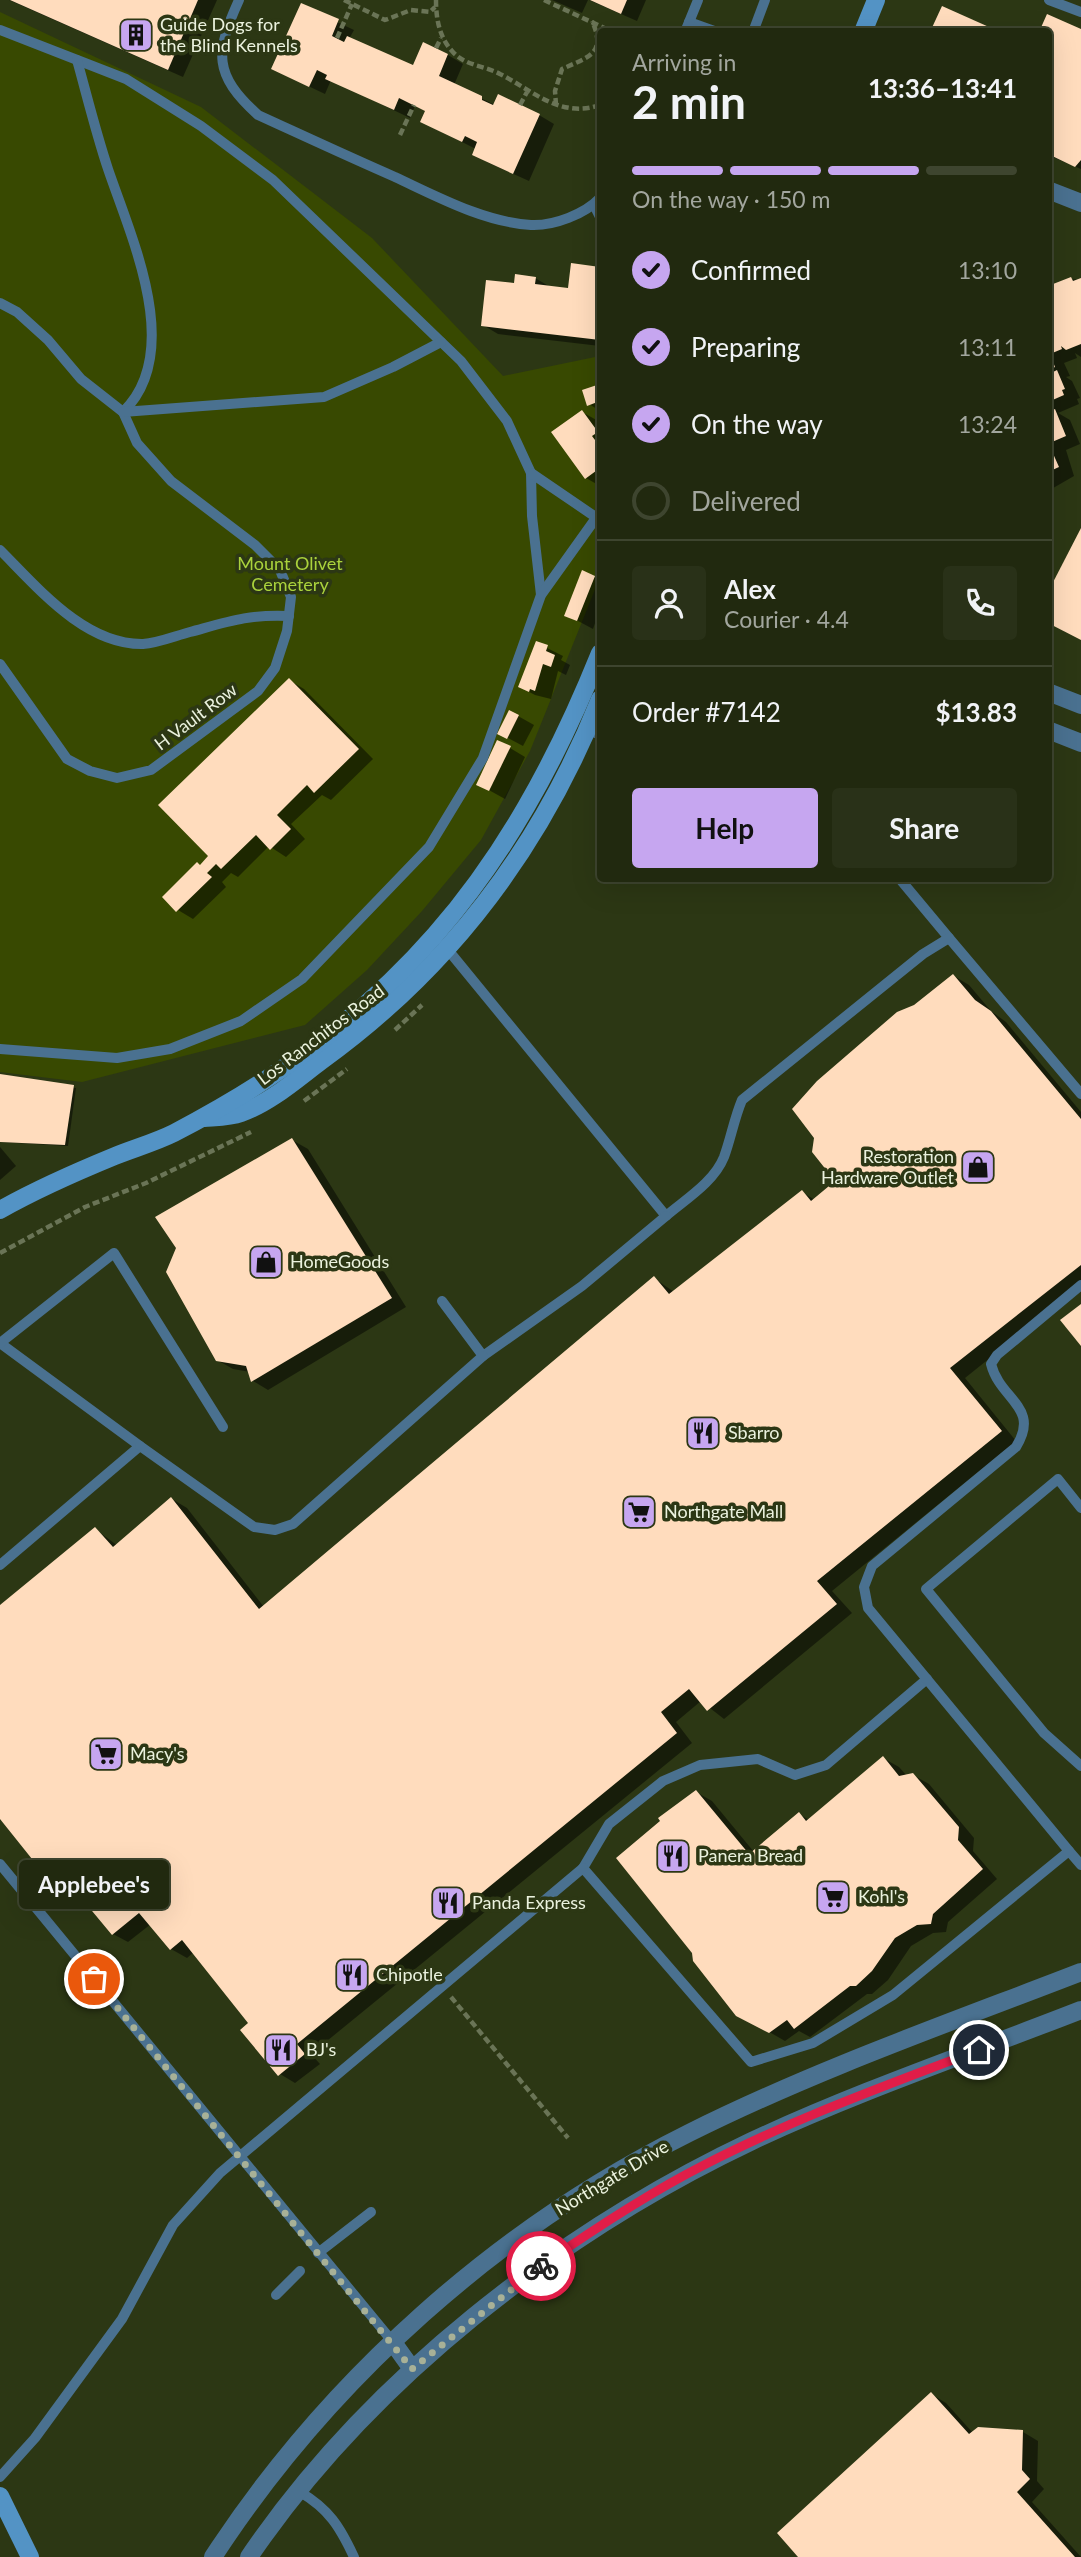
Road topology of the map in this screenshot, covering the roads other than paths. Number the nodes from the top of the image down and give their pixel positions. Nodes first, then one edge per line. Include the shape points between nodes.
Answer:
1 (239, 0) edge
2 (698, 0) edge
3 (765, 0) edge
4 (876, 0) edge
5 (1049, 0) edge
6 (1081, 12) edge
7 (687, 27) edge
8 (754, 28) edge
9 (865, 28) edge
10 (0, 30) edge
11 (77, 60) junction
12 (1052, 192) edge
13 (597, 202) edge
14 (1081, 203) edge
15 (0, 303) edge
16 (441, 341) junction
17 (123, 412) junction
18 (531, 473) junction
19 (597, 518) edge
20 (597, 520) edge
21 (0, 550) edge
22 (541, 595) junction
23 (289, 616) junction
24 (597, 660) edge
25 (0, 664) edge
26 (1052, 694) edge
27 (1081, 705) edge
28 (594, 732) edge
29 (1052, 732) edge
30 (1081, 743) edge
31 (902, 882) edge
32 (949, 939) junction
33 (443, 943) junction
34 (0, 1049) edge
35 (1081, 1094) edge
36 (0, 1210) edge
37 (666, 1216) junction
38 (1081, 1285) edge
39 (442, 1301) dead end
40 (0, 1343) edge
41 (483, 1356) junction
42 (223, 1427) dead end
43 (140, 1446) junction
44 (1081, 1508) edge
45 (0, 1565) edge
46 (927, 1679) junction
47 (1081, 1766) edge
48 (1069, 1851) junction
49 (0, 1864) edge
50 (1081, 1866) edge
51 (583, 1868) junction
52 (1081, 1972) edge
53 (1081, 2010) edge
54 (238, 2156) junction
55 (371, 2212) dead end
56 (318, 2253) junction
57 (300, 2271) dead end
58 (276, 2295) dead end
59 (392, 2341) junction
60 (412, 2369) junction
61 (0, 2477) edge
62 (300, 2492) junction
63 (0, 2496) edge
64 (30, 2557) edge
65 (213, 2557) edge
66 (248, 2557) edge
67 (354, 2557) edge

1 - 13 lane via 222,40 223,71 236,95 258,115 431,194 502,221 551,222
2 - 7 lane
3 - 8 lane
4 - 9 main road
5 - 6 lane
10 - 11 lane
11 - 16 lane via 126,79 201,126 273,180
11 - 17 lane via 133,238 149,306 148,371 137,398
12 - 14 street
15 - 17 lane via 17,312 81,379
16 - 17 lane via 324,397
16 - 18 lane via 507,421
17 - 23 lane via 137,443 171,481 255,545 280,570 291,597
18 - 19 lane
18 - 22 lane
20 - 22 lane
21 - 23 lane via 91,631 117,642 145,644 256,614
22 - 34 lane via 483,758 429,847 302,979 241,1021 170,1049 117,1058
23 - 25 lane, H Vault Row via 275,668 258,691 151,770 117,778 66,759
24 - 33 main road, Los Ranchitos Road via 547,773
26 - 27 street
28 - 33 main road, Los Ranchitos Road via 529,841
29 - 30 street
31 - 32 lane
32 - 35 lane
32 - 37 lane via 923,954 742,1100 723,1160 706,1183
33 - 36 main road, Los Ranchitos Road via 271,1076 171,1135 61,1178
33 - 37 lane
37 - 41 lane via 582,1286
38 - 46 lane via 991,1364 995,1378 1024,1414 1026,1431 1016,1447 872,1566 864,1587 868,1608
39 - 41 lane
40 - 42 lane via 114,1253
40 - 43 lane
41 - 43 lane via 293,1524 275,1530 254,1527
43 - 45 lane
44 - 47 lane via 1058,1479 926,1589 1044,1733
46 - 48 lane
46 - 51 lane via 826,1765 795,1775 758,1759 700,1765 663,1781 609,1824
48 - 50 lane
48 - 51 lane via 893,1995 813,2043 751,2062
49 - 54 lane
51 - 54 lane
52 - 59 street, Northgate Drive via 788,2086 686,2134 598,2185 506,2247
53 - 60 street, Northgate Drive via 802,2119 703,2165 527,2275
54 - 56 lane
54 - 61 lane via 173,2225 122,2319 35,2438
55 - 56 lane
56 - 59 lane
57 - 58 lane
59 - 60 street
59 - 65 street, Northgate Drive via 307,2433
60 - 62 street, Northgate Drive
62 - 66 street, Northgate Drive
62 - 67 lane via 323,2506 340,2526
63 - 64 main road

